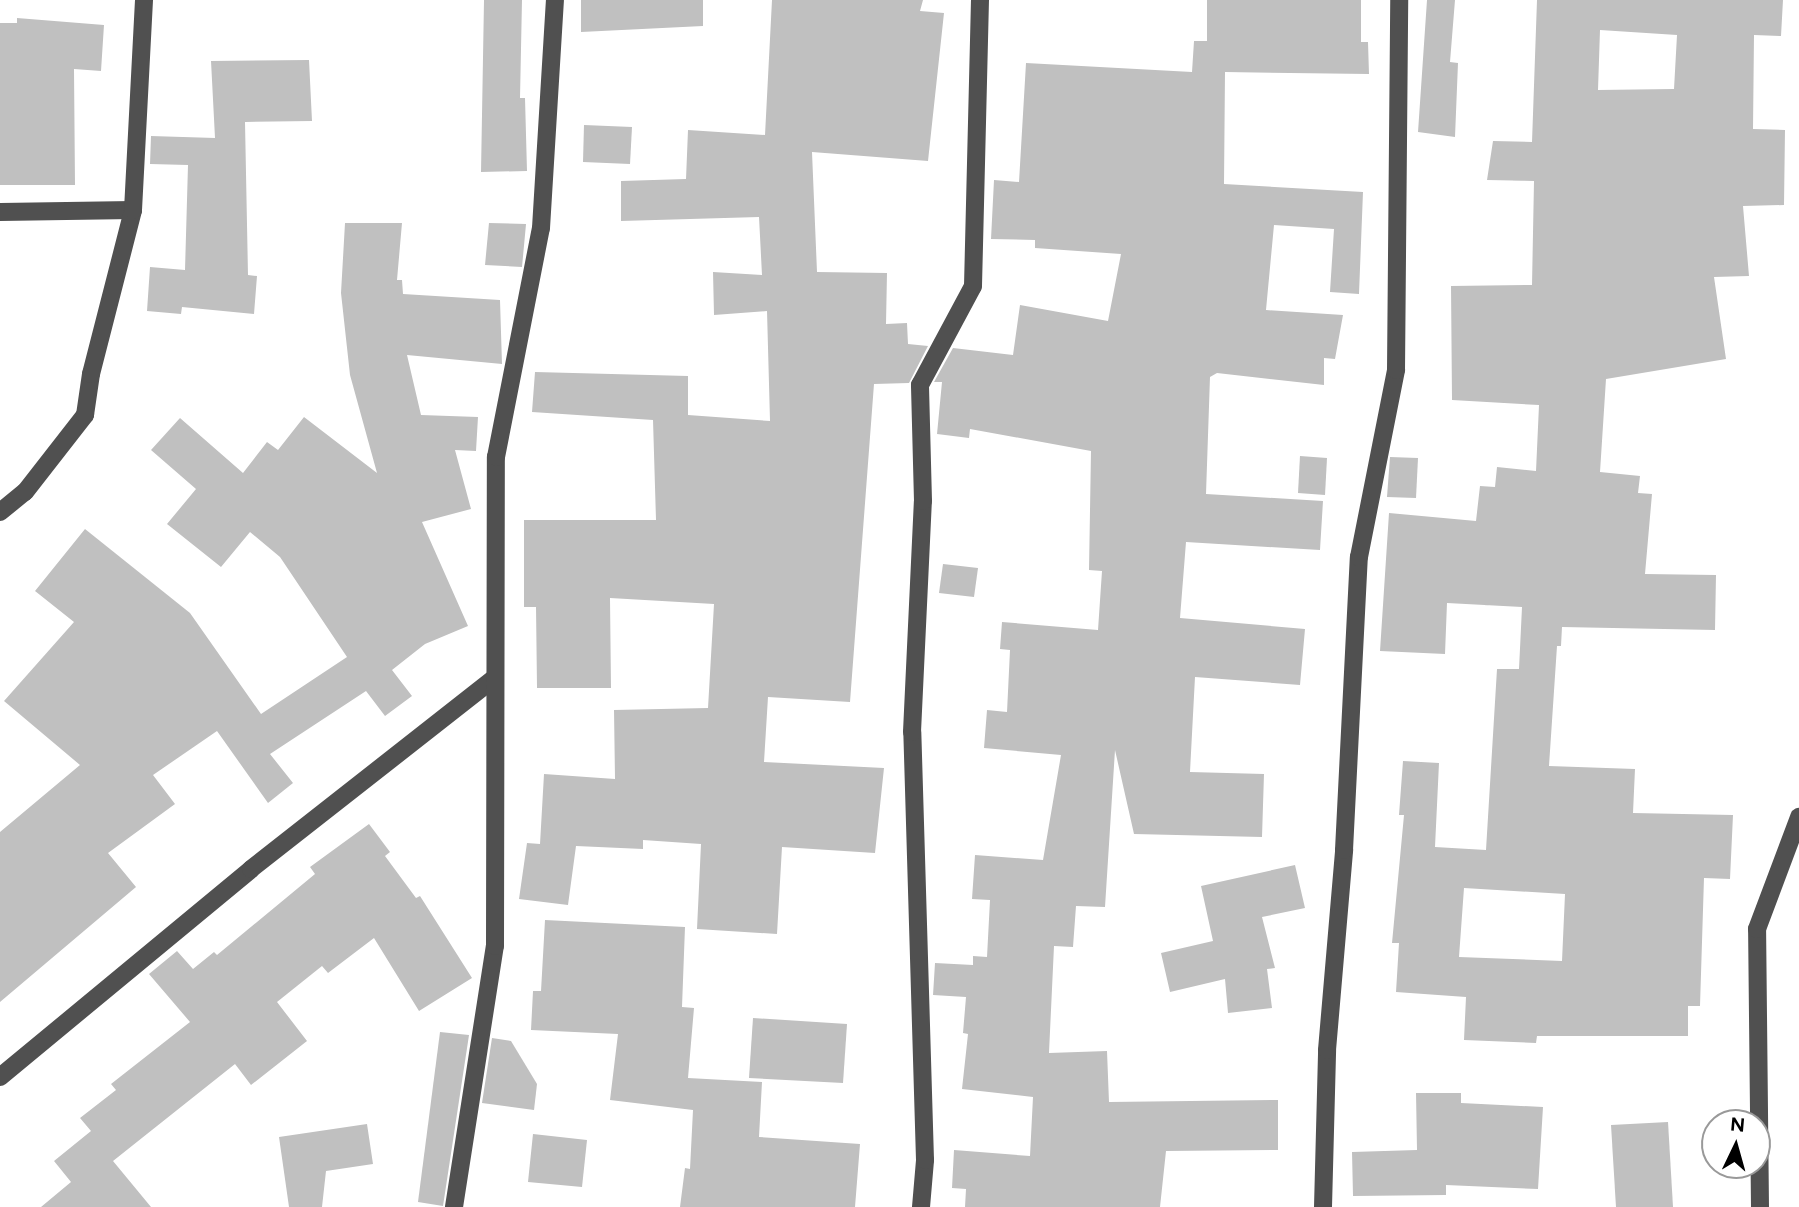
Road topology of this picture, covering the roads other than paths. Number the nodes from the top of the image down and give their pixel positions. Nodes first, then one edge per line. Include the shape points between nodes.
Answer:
1 (144, 0) edge
2 (555, 0) edge
3 (980, 0) edge
4 (1399, 0) edge
5 (133, 210) junction
6 (0, 212) edge
7 (0, 512) edge
8 (493, 679) junction
9 (1799, 817) edge
10 (0, 1077) edge
11 (454, 1207) edge
12 (921, 1207) edge
13 (1323, 1207) edge
14 (1760, 1207) edge

1 - 5 street
2 - 8 street via 541,228 496,457
3 - 12 street via 973,286 920,385 923,501 912,732 925,1160
4 - 13 street via 1396,370 1359,557 1344,850 1327,1050
5 - 6 street
5 - 7 street via 91,374 85,415 25,492
8 - 10 street via 251,869
8 - 11 street via 495,946
9 - 14 street via 1756,929

